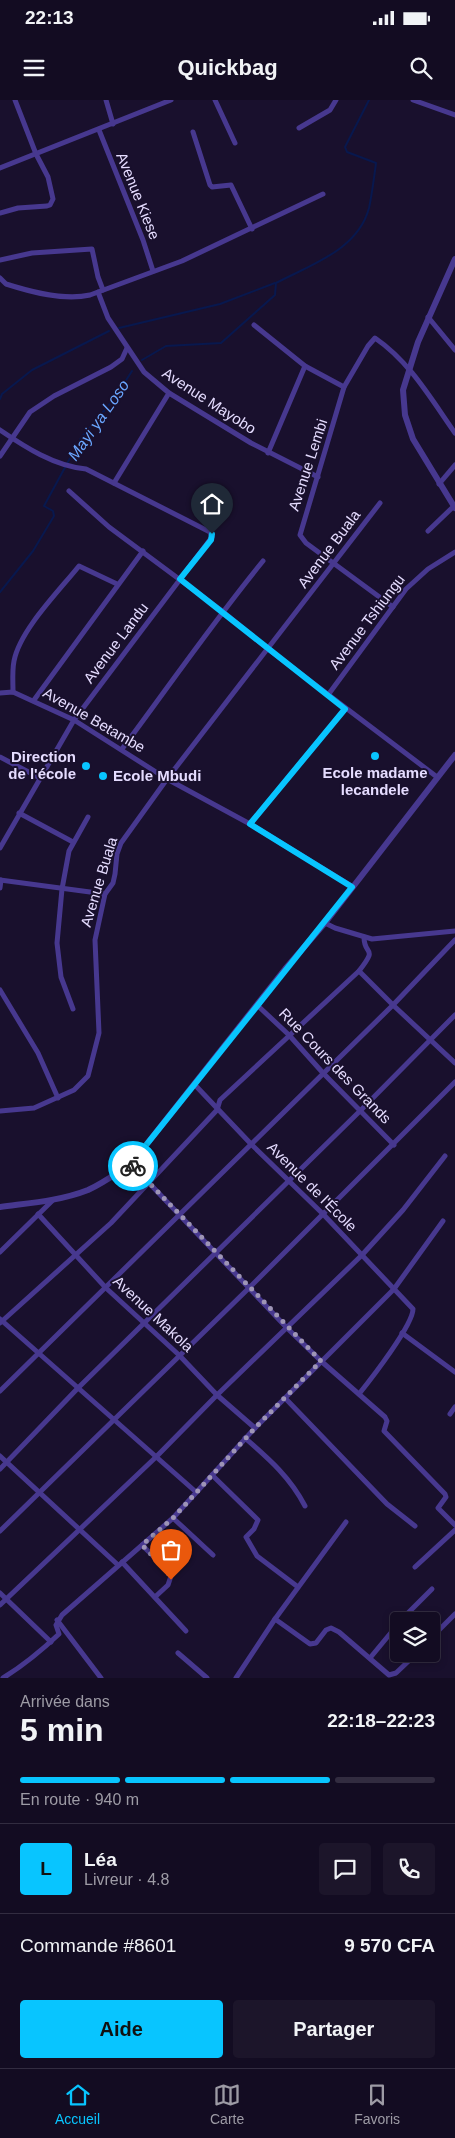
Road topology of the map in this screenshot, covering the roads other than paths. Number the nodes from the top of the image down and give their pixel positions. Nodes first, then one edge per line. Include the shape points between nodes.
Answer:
1 (15, 100) edge
2 (106, 100) edge
3 (171, 100) edge
4 (215, 100) edge
5 (336, 100) edge
6 (413, 100) edge
7 (421, 101) edge
8 (455, 115) edge
9 (113, 124) junction
10 (299, 128) dead end
11 (99, 130) junction
12 (193, 132) dead end
13 (235, 143) dead end
14 (36, 154) junction
15 (0, 168) edge
16 (323, 194) dead end
17 (0, 212) edge
18 (252, 229) junction
19 (0, 260) edge
20 (454, 262) edge
21 (153, 271) junction
22 (1, 282) edge
23 (101, 291) junction
24 (428, 318) junction
25 (254, 325) dead end
26 (127, 348) junction
27 (455, 350) edge
28 (305, 366) junction
29 (408, 368) junction
30 (344, 387) junction
31 (169, 393) junction
32 (0, 430) edge
33 (455, 433) edge
34 (12, 438) junction
35 (268, 453) junction
36 (0, 456) edge
37 (455, 465) edge
38 (318, 477) junction
39 (114, 483) junction
40 (439, 484) junction
41 (69, 491) dead end
42 (380, 503) dead end
43 (454, 507) edge
44 (428, 531) dead end
45 (143, 551) junction
46 (455, 552) edge
47 (263, 561) dead end
48 (334, 563) junction
49 (180, 579) junction
50 (117, 584) junction
51 (393, 607) junction
52 (222, 611) junction
53 (268, 650) junction
54 (13, 692) junction
55 (0, 693) edge
56 (328, 695) junction
57 (34, 700) junction
58 (345, 709) junction
59 (74, 720) junction
60 (122, 749) junction
61 (455, 756) edge
62 (0, 757) edge
63 (436, 777) junction
64 (40, 778) junction
65 (167, 779) junction
66 (19, 813) junction
67 (88, 817) dead end
68 (250, 824) junction
69 (73, 842) junction
70 (0, 848) edge
71 (0, 880) edge
72 (352, 887) junction
73 (0, 888) edge
74 (62, 889) junction
75 (105, 894) junction
76 (325, 923) junction
77 (455, 931) edge
78 (364, 937) junction
79 (455, 940) edge
80 (359, 971) junction
81 (0, 990) edge
82 (257, 1005) junction
83 (393, 1005) junction
84 (73, 1009) dead end
85 (455, 1014) edge
86 (289, 1035) junction
87 (431, 1039) junction
88 (455, 1062) edge
89 (323, 1073) junction
90 (455, 1082) edge
91 (195, 1085) junction
92 (58, 1098) junction
93 (217, 1110) junction
94 (361, 1110) junction
95 (0, 1111) edge
96 (251, 1144) junction
97 (394, 1145) junction
98 (445, 1156) dead end
99 (131, 1164) junction
100 (288, 1181) junction
101 (148, 1183) junction
102 (54, 1200) junction
103 (0, 1207) edge
104 (38, 1214) junction
105 (180, 1214) junction
106 (323, 1214) junction
107 (442, 1221) dead end
108 (0, 1252) edge
109 (216, 1253) junction
110 (74, 1255) junction
111 (362, 1255) junction
112 (250, 1287) junction
113 (106, 1288) junction
114 (394, 1289) junction
115 (1, 1321) edge
116 (143, 1324) junction
117 (287, 1328) junction
118 (402, 1333) junction
119 (39, 1353) junction
120 (179, 1355) junction
121 (321, 1361) junction
122 (455, 1372) edge
123 (78, 1388) junction
124 (0, 1391) edge
125 (360, 1394) junction
126 (217, 1395) junction
127 (285, 1398) junction
128 (455, 1407) edge
129 (450, 1414) dead end
130 (114, 1419) junction
131 (255, 1428) junction
132 (245, 1438) junction
133 (0, 1456) edge
134 (156, 1457) junction
135 (7, 1462) junction
136 (0, 1469) edge
137 (212, 1474) junction
138 (196, 1492) junction
139 (39, 1493) junction
140 (305, 1506) dead end
141 (173, 1518) junction
142 (346, 1522) dead end
143 (455, 1524) edge
144 (415, 1526) dead end
145 (79, 1528) junction
146 (455, 1530) edge
147 (0, 1532) edge
148 (142, 1545) junction
149 (213, 1555) dead end
150 (120, 1564) junction
151 (415, 1567) dead end
152 (298, 1587) junction
153 (432, 1589) dead end
154 (0, 1593) edge
155 (155, 1597) junction
156 (6, 1599) junction
157 (0, 1605) edge
158 (410, 1612) edge
159 (455, 1614) edge
160 (275, 1619) junction
161 (58, 1620) junction
162 (440, 1629) edge
163 (186, 1631) dead end
164 (390, 1634) edge
165 (51, 1642) junction
166 (178, 1653) dead end
167 (370, 1658) junction
168 (409, 1662) edge
169 (3, 1678) edge
170 (101, 1678) edge
171 (207, 1678) edge
172 (236, 1678) edge

1 - 14 street
2 - 9 street
3 - 9 street
4 - 13 street
5 - 10 street via 330,110
6 - 7 street
7 - 8 street
9 - 11 street
11 - 14 street
11 - 21 street, Avenue Kiese
12 - 18 street via 211,186 231,185
14 - 15 street
14 - 17 street via 48,177 52,202 47,206
16 - 18 street
18 - 21 street
19 - 23 street, Avenue Mayobo via 32,253 92,249
20 - 24 street
21 - 23 street
22 - 23 street via 60,297 81,297
23 - 26 street, Avenue Mayobo via 108,318
24 - 27 street
24 - 29 street
25 - 28 street
26 - 31 street, Avenue Mayobo via 144,372
26 - 34 street via 122,359 111,367 60,392 30,412
28 - 30 street
28 - 35 street
29 - 30 street, Avenue Lembi via 399,356 375,338
29 - 33 street
29 - 40 street via 403,390 408,428
30 - 38 street, Avenue Lembi
31 - 35 street, Avenue Mayobo
31 - 39 street
32 - 34 street
34 - 36 street
34 - 39 street via 39,454 72,468 86,469
35 - 38 street, Avenue Mayobo
37 - 40 street
38 - 48 street, Avenue Lembi via 300,535
39 - 49 street, Avenue Landu via 212,534 211,540
40 - 43 street
41 - 45 street
42 - 48 street, Avenue Buala
43 - 44 street
45 - 49 street
45 - 50 street
46 - 51 street, Avenue Tshiungu via 415,580
47 - 52 street
48 - 51 street, Avenue Lembi
48 - 53 street, Avenue Buala
49 - 52 street
49 - 59 street, Avenue Landu
50 - 54 street via 79,566 21,640 14,662
50 - 57 street
51 - 56 street, Avenue Tshiungu
52 - 53 street
52 - 60 street
53 - 56 street
53 - 65 street, Avenue Buala
54 - 55 street, Avenue Betambe
54 - 57 street, Avenue Betambe
56 - 58 street
57 - 59 street, Avenue Betambe
58 - 63 street
58 - 68 street
59 - 60 street, Avenue Betambe
59 - 64 street, Avenue Landu
60 - 65 street, Avenue Betambe
61 - 63 street
62 - 64 street
63 - 72 street
64 - 66 street, Avenue Landu
65 - 68 street, Avenue Betambe
65 - 75 street, Avenue Buala via 121,843 113,883
66 - 69 street
66 - 70 street, Avenue Landu
67 - 69 street
68 - 72 street, Avenue Betambe
69 - 74 street
71 - 73 street
71 - 74 street
72 - 76 street
74 - 75 street
74 - 84 street via 58,960
75 - 92 street, Avenue Buala via 95,940 99,1033 96,1049 88,1076 74,1090
76 - 78 street
76 - 82 street
77 - 78 street via 383,940
78 - 80 street via 370,955
79 - 83 street
80 - 83 street
80 - 86 street
81 - 92 street via 38,1053
82 - 86 street, Rue Cours des Grands
82 - 91 street
83 - 87 street
83 - 89 street
85 - 87 street
86 - 89 street, Rue Cours des Grands
86 - 93 street via 220,1100
87 - 88 street
87 - 94 street
89 - 94 street, Rue Cours des Grands
89 - 96 street
90 - 97 street
91 - 93 street, Avenue de l'École
91 - 99 street
92 - 95 street, Avenue Buala via 34,1108
93 - 96 street, Avenue de l'École
93 - 101 street
94 - 97 street, Rue Cours des Grands
94 - 100 street
96 - 100 street, Avenue de l'École
96 - 105 street
97 - 106 street
98 - 111 street via 403,1210
99 - 101 street
99 - 102 street via 88,1190
100 - 106 street, Avenue de l'École
100 - 109 street
101 - 105 street
101 - 110 street via 111,1223
102 - 103 street
102 - 104 street
104 - 108 street
104 - 110 street, Avenue Makola
105 - 109 street
105 - 113 street
106 - 111 street, Avenue de l'École
106 - 112 street
107 - 114 street
109 - 112 street
109 - 116 street
110 - 113 street, Avenue Makola
110 - 115 street
111 - 114 street, Avenue de l'École
111 - 117 street
112 - 117 street
112 - 120 street
113 - 116 street, Avenue Makola
113 - 119 street
114 - 118 street, Avenue de l'École via 411,1307 413,1314
114 - 121 street
115 - 119 street
116 - 120 street, Avenue Makola
116 - 123 street
117 - 121 street
117 - 126 street
118 - 122 street
118 - 125 street
119 - 123 street
119 - 124 street
120 - 126 street, Avenue Makola
120 - 130 street
121 - 125 street
121 - 127 street
123 - 130 street
123 - 135 street
125 - 143 street via 385,1417 384,1432 445,1494 438,1508
126 - 131 street, Avenue Makola
126 - 134 street
127 - 131 street
127 - 144 street via 386,1504
128 - 129 street
130 - 134 street
130 - 139 street
131 - 132 street
132 - 137 street
132 - 140 street via 280,1468
133 - 135 street
134 - 138 street
134 - 145 street
135 - 136 street
135 - 139 street
137 - 138 street
137 - 152 street via 258,1520 246,1537 257,1556
138 - 141 street
139 - 145 street
139 - 147 street
141 - 148 street
141 - 149 street
142 - 152 street
145 - 150 street
145 - 156 street
146 - 151 street
148 - 150 street
148 - 155 street via 171,1576
150 - 155 street
150 - 161 street
152 - 160 street
153 - 158 street
154 - 156 street
155 - 163 street
156 - 157 street
156 - 165 street
159 - 162 street
160 - 167 street via 310,1644 316,1643 331,1628
160 - 172 street
161 - 165 street via 59,1632
161 - 170 street
164 - 167 street
165 - 169 street
166 - 171 street
167 - 168 street via 389,1676

